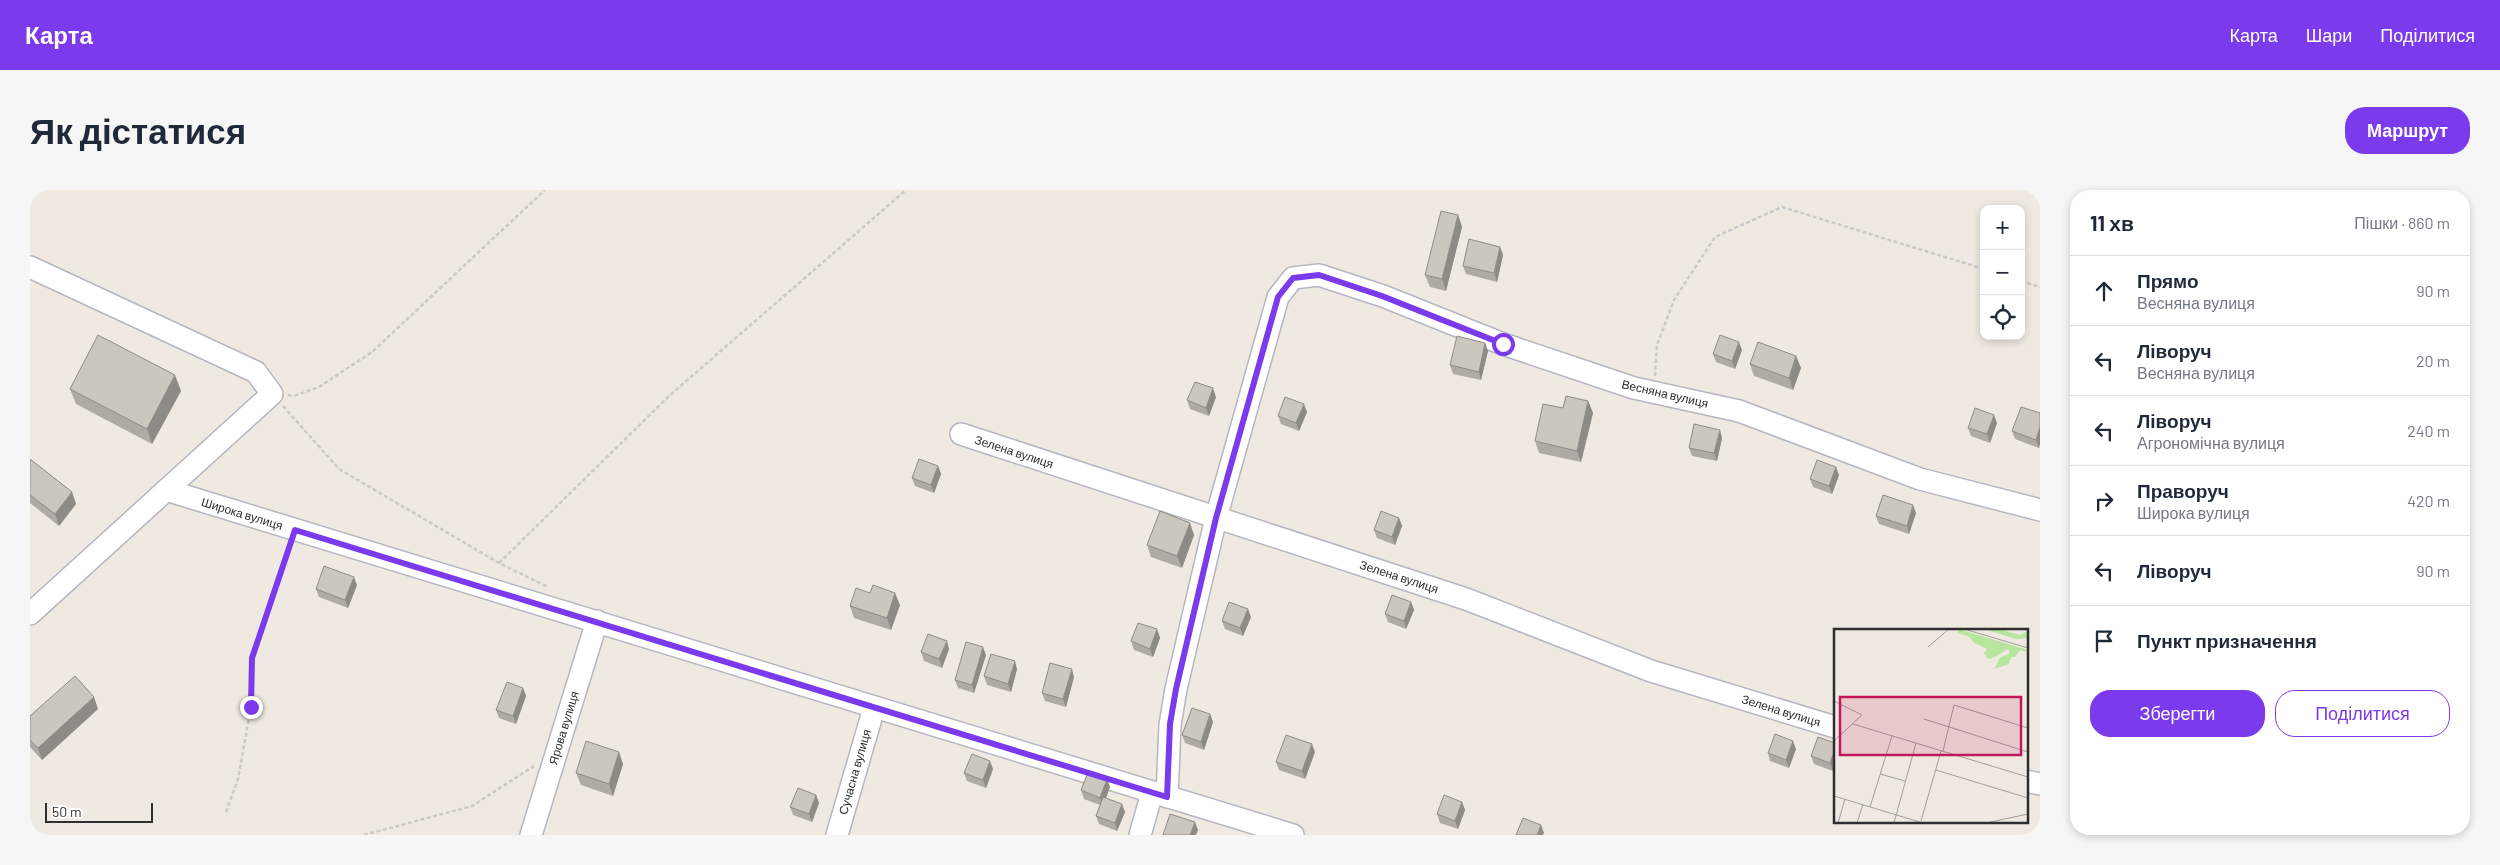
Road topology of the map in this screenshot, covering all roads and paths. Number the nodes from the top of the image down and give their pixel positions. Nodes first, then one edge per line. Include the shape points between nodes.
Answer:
1 (545, 190) edge
2 (906, 190) edge
3 (30, 267) edge
4 (1980, 268) edge
5 (2025, 282) edge
6 (2040, 287) edge
7 (1654, 392) junction
8 (272, 394) junction
9 (961, 434) dead end
10 (166, 490) junction
11 (2040, 510) edge
12 (1216, 518) junction
13 (295, 530) junction
14 (499, 563) junction
15 (553, 590) dead end
16 (30, 614) edge
17 (597, 621) junction
18 (874, 708) junction
19 (1834, 727) edge
20 (557, 752) junction
21 (1160, 795) junction
22 (226, 812) dead end
23 (364, 835) edge
24 (531, 835) edge
25 (837, 835) edge
26 (1140, 835) edge
27 (1293, 835) edge

1 - 8 path via 372,352 319,387 294,396
2 - 14 path via 669,396
3 - 8 street via 256,372
4 - 7 path via 1782,207 1715,238 1674,300 1657,345
5 - 6 path
7 - 11 street, Весняна вулиця via 1739,411 1920,479
7 - 12 street, Весняна вулиця via 1503,344 1319,275 1293,278 1278,297
8 - 10 street
8 - 14 path via 339,469
9 - 12 street, Зелена вулиця
10 - 13 street, Широка вулиця
10 - 16 street
12 - 19 street, Зелена вулиця via 1466,599 1651,671
12 - 21 street via 1176,689
13 - 17 street, Широка вулиця
13 - 22 path via 252,658 251,707 238,779
14 - 15 path
17 - 18 street, Широка вулиця
17 - 20 street, Ярова вулиця
18 - 21 street, Широка вулиця
18 - 25 street, Сучасна вулиця
20 - 23 path via 472,806
20 - 24 street, Ярова вулиця
21 - 26 street
21 - 27 street, Широка вулиця

